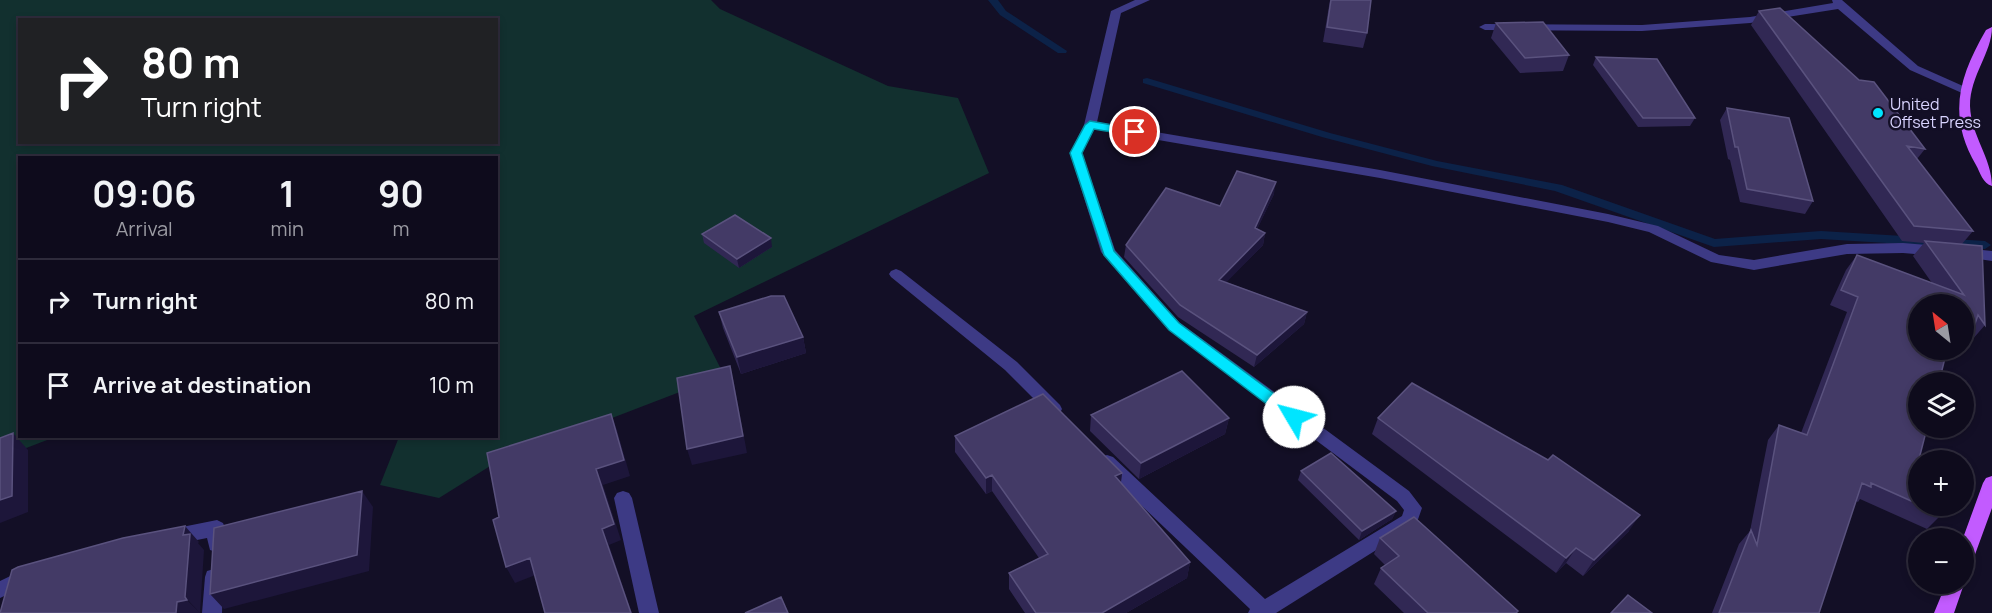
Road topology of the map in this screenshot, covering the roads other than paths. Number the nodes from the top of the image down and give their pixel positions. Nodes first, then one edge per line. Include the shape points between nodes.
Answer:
1 (1145, 0) edge
2 (1838, 2) edge
3 (1485, 27) dead end
4 (1992, 30) edge
5 (1966, 90) junction
6 (1090, 125) junction
7 (1992, 182) edge
8 (1992, 256) edge
9 (896, 274) dead end
10 (1070, 425) edge
11 (1095, 450) edge
12 (1992, 483) edge
13 (622, 498) dead end
14 (1974, 532) edge
15 (160, 539) edge
16 (38, 570) edge
17 (0, 590) edge
18 (1951, 594) edge
19 (1263, 612) edge
20 (212, 613) edge
21 (649, 613) edge
22 (1944, 613) edge

1 - 6 street via 1116,11
2 - 3 street via 1750,20 1642,28
2 - 5 street via 1914,68
4 - 5 main road via 1976,56
5 - 7 main road via 1963,113 1969,138
6 - 8 street via 1380,174 1608,218 1653,229 1716,259 1755,265 1847,249 1903,248
6 - 19 street via 1076,153 1108,252 1174,326 1403,496 1413,508 1410,520
9 - 10 street via 1011,366
11 - 19 street
12 - 14 main road
13 - 21 street
15 - 20 street via 217,528
16 - 17 street
18 - 22 main road

